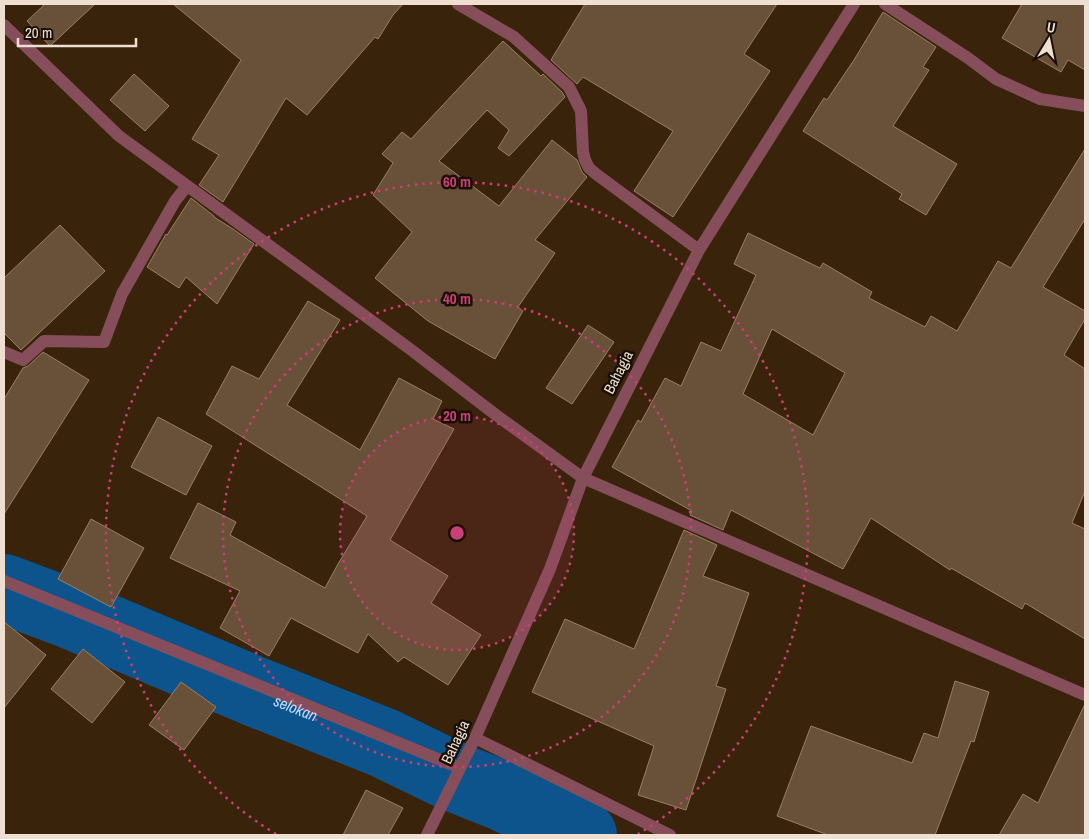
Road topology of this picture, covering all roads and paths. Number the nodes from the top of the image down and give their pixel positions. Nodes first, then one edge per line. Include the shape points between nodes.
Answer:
1 (458, 4) edge
2 (854, 4) edge
3 (885, 4) edge
4 (4, 25) edge
5 (1085, 106) edge
6 (187, 186) junction
7 (699, 250) junction
8 (4, 352) edge
9 (583, 478) junction
10 (4, 581) edge
11 (1085, 695) edge
12 (475, 738) junction
13 (458, 772) junction
14 (427, 835) edge
15 (670, 835) edge

1 - 7 street via 514,37 569,87 581,111 583,152 589,168
2 - 7 street, Bahagia
3 - 5 street via 996,79 1040,99
4 - 6 street via 119,136
6 - 8 street via 175,201 122,294 104,342 44,341 23,360
6 - 9 street
7 - 9 street, Bahagia
9 - 11 street
9 - 12 street, Bahagia via 550,569
10 - 13 street
12 - 13 street, Bahagia
12 - 15 street
13 - 14 street, Bahagia

